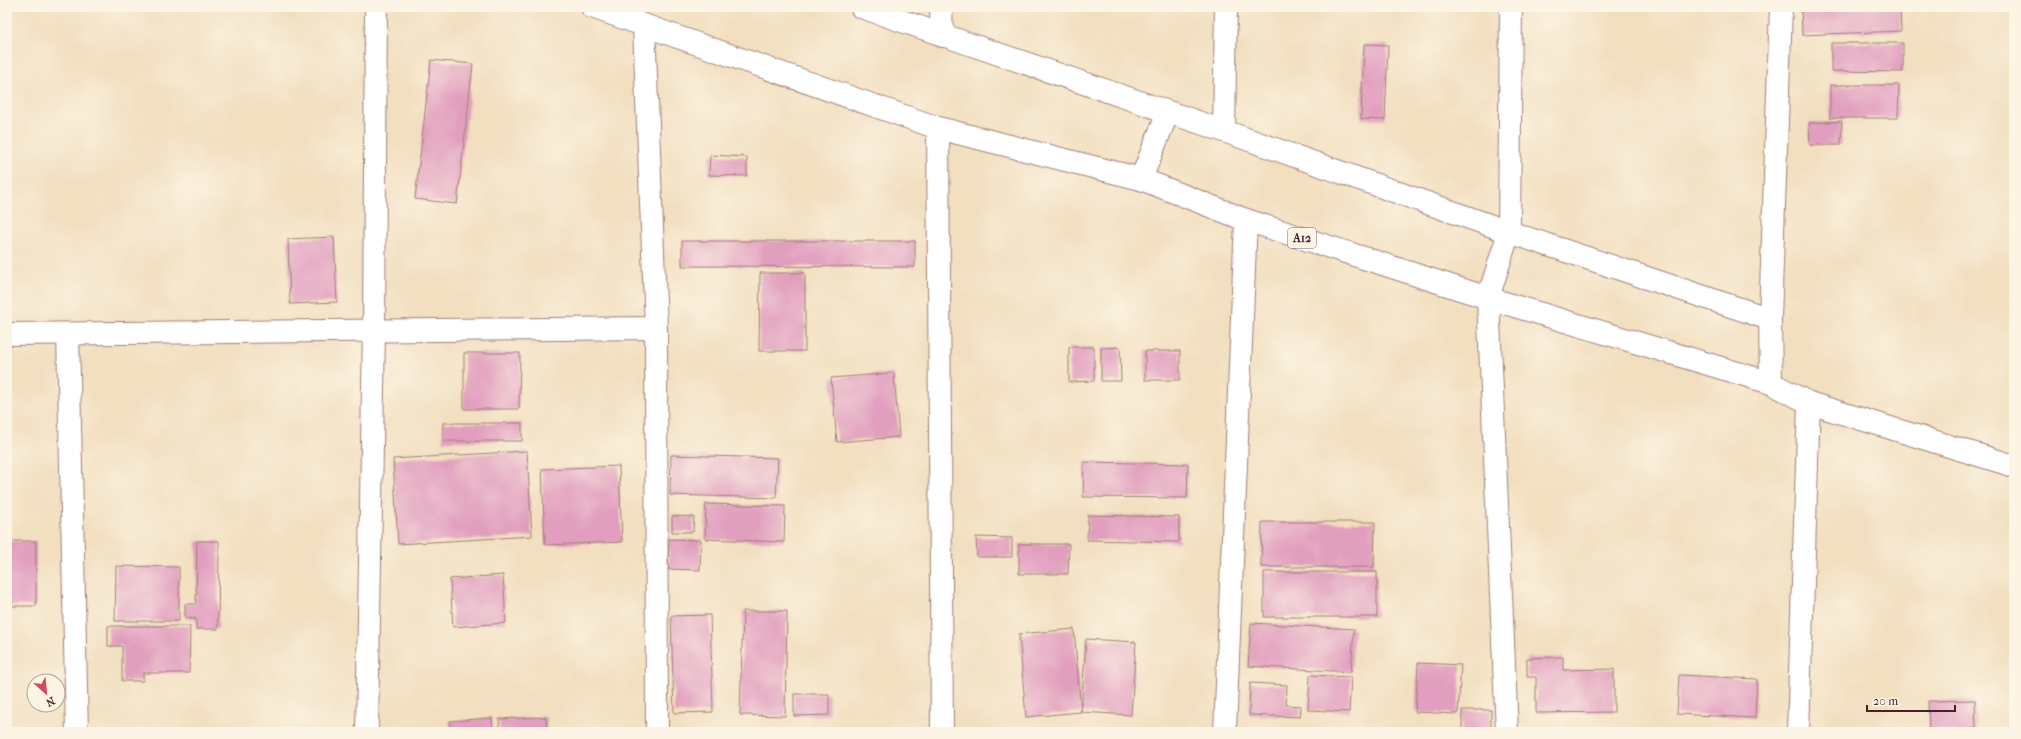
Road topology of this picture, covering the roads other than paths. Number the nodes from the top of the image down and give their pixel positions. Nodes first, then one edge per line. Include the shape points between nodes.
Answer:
1 (376, 7) edge
2 (592, 7) edge
3 (861, 7) edge
4 (941, 7) edge
5 (1226, 7) edge
6 (1511, 7) edge
7 (1782, 7) edge
8 (644, 25) junction
9 (942, 36) junction
10 (1168, 112) junction
11 (938, 128) junction
12 (1224, 131) junction
13 (1142, 179) junction
14 (1246, 220) junction
15 (1509, 232) junction
16 (1488, 298) junction
17 (1770, 319) junction
18 (656, 328) junction
19 (374, 330) junction
20 (7, 334) edge
21 (68, 334) junction
22 (1771, 383) junction
23 (1810, 403) junction
24 (2014, 466) edge
25 (77, 732) edge
26 (367, 732) edge
27 (657, 732) edge
28 (942, 732) edge
29 (1225, 732) edge
30 (1507, 732) edge
31 (1798, 732) edge

1 - 19 street
2 - 8 street, A12
3 - 9 street
4 - 9 street
5 - 12 street
6 - 15 street
7 - 17 street
8 - 11 street, A12
8 - 18 street
9 - 10 street
10 - 12 street
10 - 13 street
11 - 13 street, A12
11 - 28 street
12 - 15 street
13 - 14 street, A12
14 - 16 street, A12
14 - 29 street
15 - 16 street
15 - 17 street
16 - 22 street, A12
16 - 30 street
17 - 22 street
18 - 19 street
18 - 27 street
19 - 21 street
19 - 26 street
20 - 21 street
21 - 25 street
22 - 23 street, A12
23 - 24 street, A12
23 - 31 street

